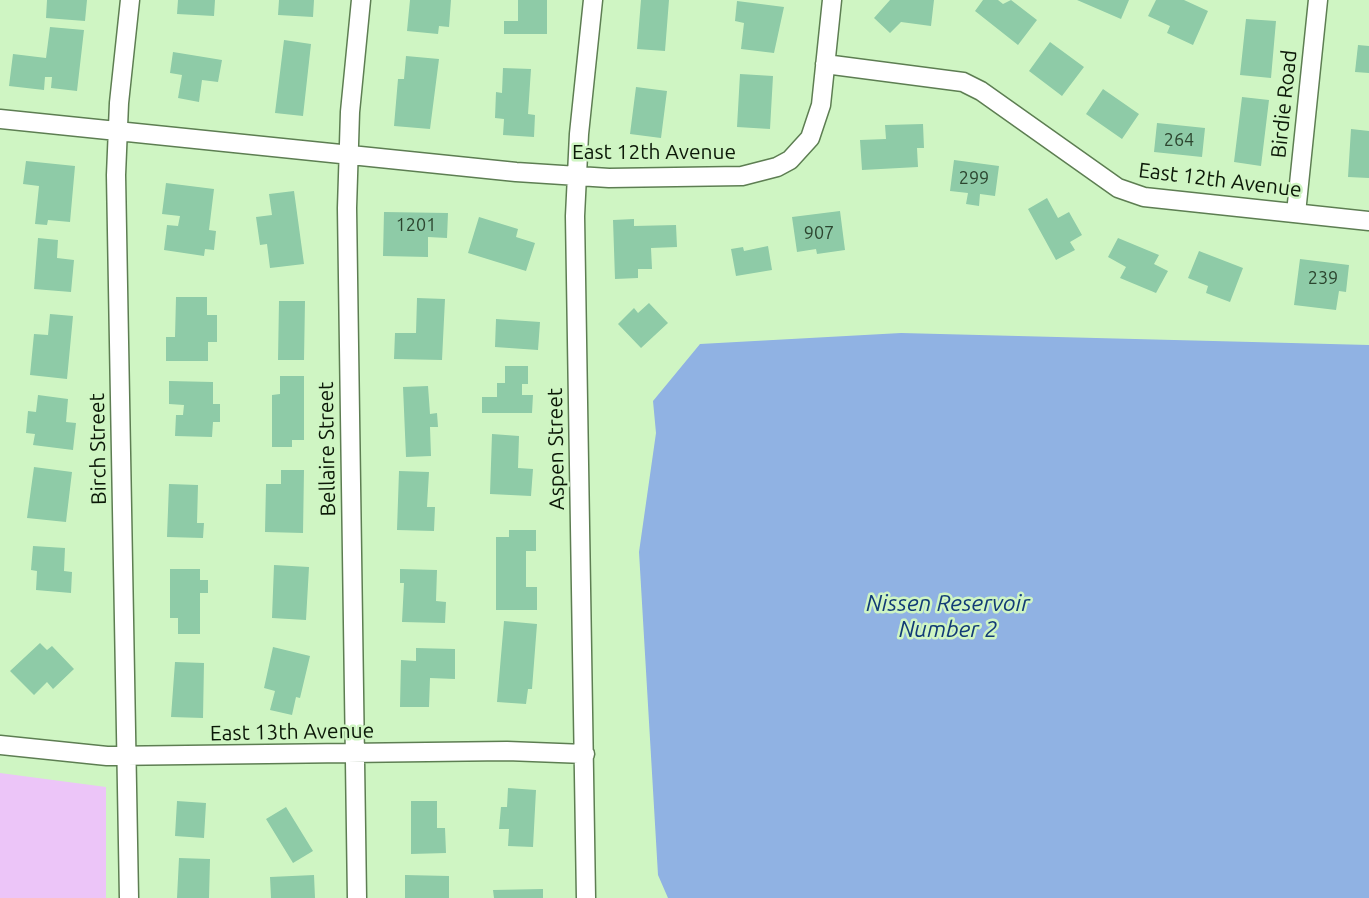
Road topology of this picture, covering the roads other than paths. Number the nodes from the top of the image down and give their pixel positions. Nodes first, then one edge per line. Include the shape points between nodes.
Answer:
1 (130, 0) edge
2 (361, 0) edge
3 (593, 0) edge
4 (832, 0) edge
5 (1318, 0) edge
6 (825, 64) junction
7 (0, 119) edge
8 (118, 131) junction
9 (348, 156) junction
10 (577, 176) junction
11 (1296, 213) junction
12 (1369, 221) edge
13 (0, 745) edge
14 (354, 754) junction
15 (584, 754) junction
16 (126, 757) junction
17 (129, 898) edge
18 (357, 898) edge
19 (586, 898) edge

1 - 8 street, Birch Street
2 - 9 street, Bellaire Street
3 - 10 street, Aspen Street
4 - 6 street
5 - 11 street, Birdie Road
6 - 10 street, East 12th Avenue via 821,105 810,138 777,167 742,176 706,178
6 - 11 street, East 12th Avenue via 963,82 1106,180 1144,197
7 - 8 street, East 12th Avenue
8 - 9 street, East 12th Avenue
8 - 16 street, Birch Street
9 - 10 street, East 12th Avenue
9 - 14 street, Bellaire Street
10 - 15 street, Aspen Street
11 - 12 street, East 12th Avenue
13 - 16 street, East 13th Avenue
14 - 15 street, East 13th Avenue
14 - 16 street, East 13th Avenue
14 - 18 street, Bellaire Street
15 - 19 street, Aspen Street
16 - 17 street, Birch Street

